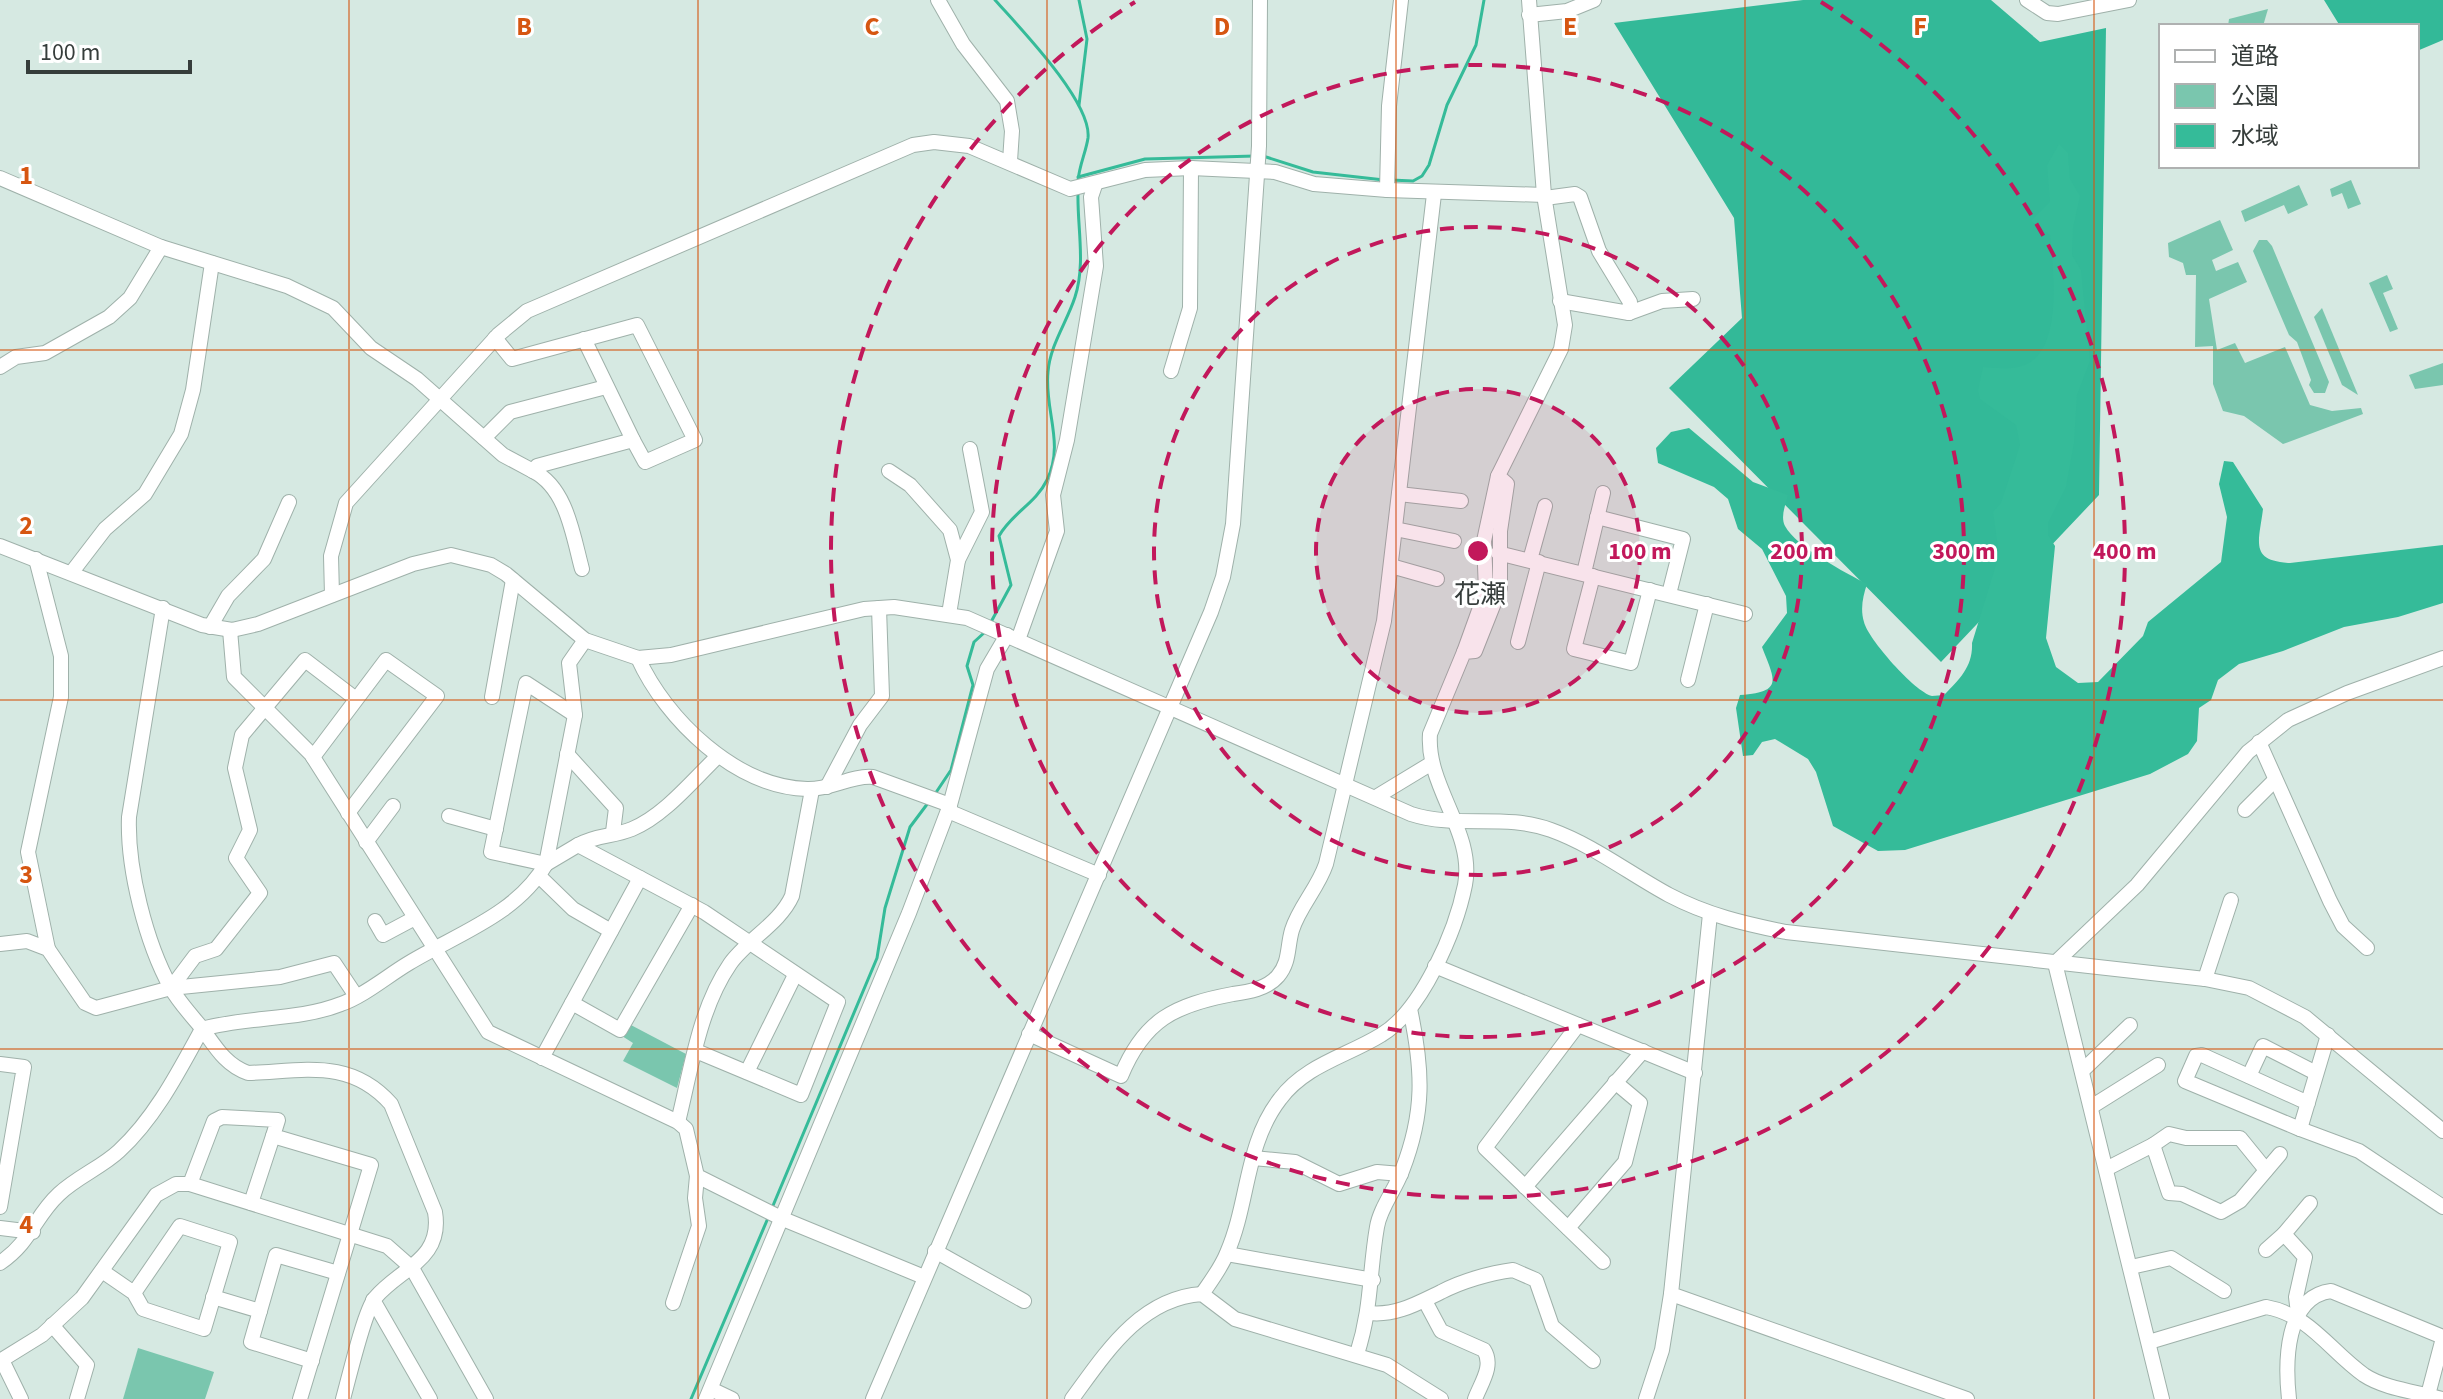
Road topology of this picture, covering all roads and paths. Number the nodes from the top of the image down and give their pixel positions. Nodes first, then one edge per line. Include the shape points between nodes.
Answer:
1 (938, 0) edge
2 (1260, 0) edge
3 (1401, 0) edge
4 (1594, 0) edge
5 (2027, 0) edge
6 (2129, 0) edge
7 (2071, 6) edge
8 (1529, 8) edge
9 (1010, 161) junction
10 (1191, 168) junction
11 (1256, 168) junction
12 (0, 178) edge
13 (1082, 187) junction
14 (1387, 190) junction
15 (1434, 194) junction
16 (1545, 197) junction
17 (161, 247) junction
18 (212, 263) junction
19 (1693, 299) dead end
20 (1560, 301) junction
21 (1629, 313) junction
22 (495, 338) junction
23 (584, 339) junction
24 (0, 367) edge
25 (1171, 371) dead end
26 (606, 387) junction
27 (439, 398) junction
28 (484, 438) junction
29 (633, 440) junction
30 (970, 449) dead end
31 (886, 464) dead end
32 (533, 471) junction
33 (1498, 476) junction
34 (1603, 493) dead end
35 (1399, 494) junction
36 (1461, 501) dead end
37 (289, 502) dead end
38 (1545, 506) dead end
39 (1597, 517) junction
40 (1395, 529) junction
41 (1454, 541) dead end
42 (0, 546) edge
43 (1498, 553) junction
44 (36, 559) junction
45 (958, 560) junction
46 (1535, 561) junction
47 (1391, 566) junction
48 (582, 569) dead end
49 (72, 572) junction
50 (1588, 574) junction
51 (1437, 579) dead end
52 (513, 580) junction
53 (1650, 590) junction
54 (1669, 594) junction
55 (332, 595) junction
56 (1707, 604) junction
57 (163, 608) junction
58 (879, 608) junction
59 (949, 614) junction
60 (1745, 614) dead end
61 (210, 627) junction
62 (230, 630) junction
63 (1001, 632) junction
64 (585, 640) junction
65 (1518, 642) dead end
66 (1464, 652) junction
67 (638, 658) junction
68 (2443, 658) edge
69 (1688, 680) dead end
70 (492, 697) dead end
71 (356, 699) junction
72 (1171, 707) junction
73 (266, 709) junction
74 (575, 715) junction
75 (2259, 742) junction
76 (567, 754) junction
77 (718, 756) junction
78 (313, 757) junction
79 (1432, 763) junction
80 (2275, 780) junction
81 (1346, 783) junction
82 (827, 787) junction
83 (812, 790) junction
84 (1376, 797) junction
85 (393, 806) dead end
86 (949, 808) junction
87 (2245, 810) dead end
88 (348, 813) junction
89 (449, 816) dead end
90 (1453, 822) junction
91 (496, 829) junction
92 (613, 832) junction
93 (366, 842) junction
94 (578, 845) junction
95 (542, 870) junction
96 (1099, 875) junction
97 (640, 878) junction
98 (2231, 900) dead end
99 (692, 905) junction
100 (1710, 914) junction
101 (413, 919) junction
102 (375, 921) dead end
103 (611, 931) junction
104 (748, 941) junction
105 (0, 944) edge
106 (2367, 948) dead end
107 (48, 949) junction
108 (432, 949) junction
109 (2055, 963) junction
110 (1435, 966) junction
111 (795, 975) junction
112 (2205, 979) junction
113 (171, 988) junction
114 (356, 996) junction
115 (572, 1003) junction
116 (1410, 1009) junction
117 (1578, 1025) junction
118 (2130, 1025) dead end
119 (202, 1029) junction
120 (1029, 1034) junction
121 (2328, 1035) junction
122 (696, 1051) junction
123 (1643, 1051) junction
124 (542, 1058) junction
125 (0, 1064) edge
126 (2158, 1065) dead end
127 (2082, 1071) junction
128 (747, 1072) junction
129 (1695, 1073) junction
130 (2316, 1073) junction
131 (2249, 1076) junction
132 (1615, 1082) junction
133 (2308, 1103) junction
134 (2091, 1107) junction
135 (678, 1122) junction
136 (2300, 1129) junction
137 (2443, 1131) edge
138 (273, 1136) junction
139 (2153, 1145) junction
140 (2280, 1154) dead end
141 (1253, 1158) junction
142 (2106, 1169) junction
143 (2266, 1170) junction
144 (1401, 1174) junction
145 (697, 1176) junction
146 (190, 1184) junction
147 (1525, 1187) junction
148 (251, 1203) junction
149 (2310, 1203) dead end
150 (0, 1207) edge
151 (2443, 1207) edge
152 (780, 1218) junction
153 (0, 1228) edge
154 (1568, 1228) junction
155 (33, 1232) junction
156 (351, 1233) junction
157 (2284, 1234) junction
158 (2266, 1250) dead end
159 (935, 1251) junction
160 (1227, 1254) junction
161 (1603, 1262) dead end
162 (0, 1263) edge
163 (2131, 1267) junction
164 (412, 1268) junction
165 (102, 1271) junction
166 (338, 1273) junction
167 (924, 1277) junction
168 (1373, 1280) junction
169 (2224, 1291) dead end
170 (134, 1293) junction
171 (1202, 1294) junction
172 (1671, 1294) junction
173 (213, 1297) junction
174 (373, 1300) junction
175 (1024, 1301) dead end
176 (1425, 1301) junction
177 (673, 1303) dead end
178 (260, 1311) junction
179 (1369, 1313) junction
180 (2298, 1317) junction
181 (52, 1325) junction
182 (2443, 1338) edge
183 (2149, 1342) junction
184 (1357, 1354) junction
185 (1, 1361) edge
186 (312, 1361) junction
187 (1593, 1361) dead end
188 (348, 1383) junction
189 (709, 1394) edge
190 (2435, 1397) edge
191 (21, 1399) edge
192 (77, 1399) edge
193 (300, 1399) edge
194 (343, 1399) edge
195 (357, 1399) edge
196 (430, 1399) edge
197 (486, 1399) edge
198 (732, 1399) edge
199 (873, 1399) edge
200 (1072, 1399) edge
201 (1441, 1399) edge
202 (1475, 1399) edge
203 (1646, 1399) edge
204 (1967, 1399) edge
205 (2162, 1399) edge
206 (2289, 1399) edge

1 - 9 street via 963,44 1007,101
2 - 11 street
3 - 14 street via 1389,106
4 - 8 street via 1567,11
5 - 7 street via 2047,13
6 - 7 street
8 - 16 street
9 - 13 street
9 - 22 street via 969,146 913,145 527,311
10 - 11 street
10 - 13 street via 1145,170
10 - 25 street via 1190,308
11 - 14 street via 1314,184
11 - 72 street via 1229,550 1211,612
12 - 17 street
13 - 63 street via 1091,197 1096,266 1053,495 1057,531
14 - 15 street
15 - 16 street
15 - 35 street
16 - 20 street
16 - 21 street via 1580,197 1599,251 1630,302
17 - 18 street
17 - 24 street via 130,298 109,317 45,353 16,357
18 - 27 street via 287,286 333,308 371,348
18 - 49 street via 181,434 145,494 105,529
19 - 21 street via 1662,301
20 - 21 street
20 - 33 street via 1565,325 1561,349
22 - 23 street via 512,359
22 - 27 street
23 - 26 street
23 - 29 street via 637,325 695,440 645,462
26 - 28 street via 510,412
26 - 29 street
27 - 28 street
27 - 55 street via 346,503 331,556
28 - 32 street
29 - 32 street
30 - 45 street via 982,512
31 - 45 street via 943,520
32 - 48 street via 556,490
33 - 43 street via 1507,484
33 - 66 street via 1484,541 1486,591
34 - 39 street
35 - 36 street
35 - 40 street
37 - 61 street via 264,559 228,596
38 - 46 street
39 - 50 street
39 - 54 street via 1683,539
40 - 41 street
40 - 47 street
42 - 44 street
43 - 46 street
43 - 66 street via 1497,602 1475,651
44 - 49 street
44 - 107 street via 61,656 61,697 28,852
45 - 59 street
46 - 50 street
46 - 65 street
47 - 51 street
47 - 81 street via 1384,621
49 - 57 street
50 - 53 street
50 - 53 street via 1574,649 1631,663
52 - 55 street via 491,565 451,555
52 - 64 street
52 - 70 street
53 - 54 street
54 - 56 street
55 - 62 street
56 - 60 street
56 - 69 street
57 - 61 street
57 - 113 street via 127,846 144,916
58 - 59 street
58 - 67 street
58 - 82 street via 882,696
59 - 63 street
61 - 62 street
62 - 73 street via 231,670
63 - 72 street
63 - 86 street
64 - 67 street
64 - 74 street via 569,663
66 - 79 street via 1434,718
67 - 77 street via 676,718
68 - 75 street via 2318,706
71 - 73 street via 305,660
71 - 78 street
71 - 88 street via 386,660 437,696
72 - 81 street
72 - 96 street
73 - 78 street
73 - 113 street via 242,735 235,768 250,830 236,858 260,893 216,949 195,956
74 - 76 street
74 - 91 street via 526,683
75 - 80 street
75 - 109 street via 2216,786 2137,885
76 - 92 street via 616,808
76 - 95 street
77 - 83 street via 775,783
77 - 92 street via 653,815 631,830
78 - 88 street
79 - 84 street
79 - 90 street
80 - 87 street
80 - 106 street via 2343,926
81 - 84 street
81 - 120 street via 1319,885 1298,916 1287,963 1276,979 1157,1021 1134,1044 1121,1076
82 - 83 street
82 - 86 street via 873,777
83 - 104 street via 787,908
84 - 90 street via 1427,819
85 - 93 street
86 - 96 street
86 - 152 street
88 - 93 street
89 - 91 street
90 - 100 street via 1507,821 1549,829
90 - 110 street via 1466,857 1465,882
91 - 95 street via 491,852
92 - 94 street
93 - 101 street
94 - 95 street
94 - 97 street
95 - 103 street via 573,909
95 - 108 street via 495,917
96 - 120 street
97 - 99 street
97 - 103 street
98 - 112 street
99 - 104 street
99 - 115 street via 620,1030
100 - 109 street via 1786,932
100 - 129 street
101 - 102 street via 383,935
101 - 108 street
103 - 115 street
104 - 111 street
104 - 122 street via 715,988
105 - 107 street via 27,941
107 - 113 street via 85,1003 96,1008
108 - 114 street
108 - 124 street via 488,1032
109 - 112 street
109 - 127 street
110 - 116 street
110 - 117 street
111 - 128 street
111 - 128 street via 838,1002 801,1095
112 - 121 street via 2249,988
113 - 114 street via 280,977 334,963
113 - 119 street
114 - 119 street via 321,1010
115 - 124 street
116 - 141 street via 1382,1035 1312,1069 1280,1098
116 - 144 street via 1422,1071 1419,1111
117 - 123 street
117 - 147 street via 1485,1148
118 - 127 street
119 - 155 street via 168,1090 118,1153 60,1193
119 - 164 street via 228,1063 248,1073 348,1072 385,1097 436,1220 433,1243
120 - 159 street
121 - 130 street
121 - 137 street
122 - 128 street
122 - 135 street
123 - 129 street
123 - 132 street
124 - 135 street
125 - 150 street via 24,1067
126 - 134 street
127 - 134 street
129 - 172 street
130 - 131 street via 2263,1046
130 - 133 street
131 - 133 street
131 - 136 street via 2202,1055 2196,1056 2185,1081
132 - 147 street
132 - 154 street via 1640,1103 1625,1162
133 - 136 street
134 - 142 street
135 - 145 street via 686,1129
136 - 151 street via 2359,1151
138 - 146 street via 278,1120 214,1121
138 - 148 street
138 - 156 street via 371,1165
139 - 142 street
139 - 143 street via 2169,1134 2240,1138
139 - 143 street via 2169,1193 2221,1212 2240,1201
140 - 143 street
141 - 144 street via 1295,1162 1339,1184 1377,1172
141 - 160 street
142 - 163 street
144 - 168 street via 1377,1224
145 - 152 street
145 - 177 street via 699,1226
146 - 148 street
146 - 165 street via 165,1187 156,1195
147 - 154 street
148 - 156 street
149 - 157 street
152 - 167 street
152 - 189 street
153 - 155 street
154 - 161 street
155 - 162 street
156 - 164 street via 387,1246
156 - 166 street
157 - 158 street
157 - 180 street via 2305,1257 2296,1297
159 - 167 street
159 - 175 street
160 - 168 street
160 - 171 street
163 - 169 street via 2171,1258
163 - 183 street
164 - 174 street
164 - 197 street
165 - 170 street
165 - 181 street
166 - 178 street via 276,1255
166 - 186 street
167 - 199 street
168 - 179 street
170 - 173 street via 143,1309 204,1329
170 - 173 street via 180,1226 230,1242
171 - 184 street via 1235,1319
171 - 200 street via 1186,1295 1131,1325
172 - 203 street via 1662,1350
172 - 204 street
173 - 178 street
174 - 188 street
174 - 196 street
176 - 179 street
176 - 187 street via 1513,1270 1536,1280 1552,1326
176 - 202 street via 1441,1331 1488,1356
178 - 186 street via 251,1342
179 - 184 street
180 - 182 street via 2308,1298 2331,1291
180 - 183 street via 2266,1307
180 - 190 street via 2365,1376
180 - 206 street via 2285,1362
181 - 185 street
181 - 192 street via 87,1365
182 - 190 street
183 - 205 street
184 - 201 street via 1387,1365
185 - 191 street
186 - 193 street
188 - 194 street
188 - 195 street
189 - 198 street

